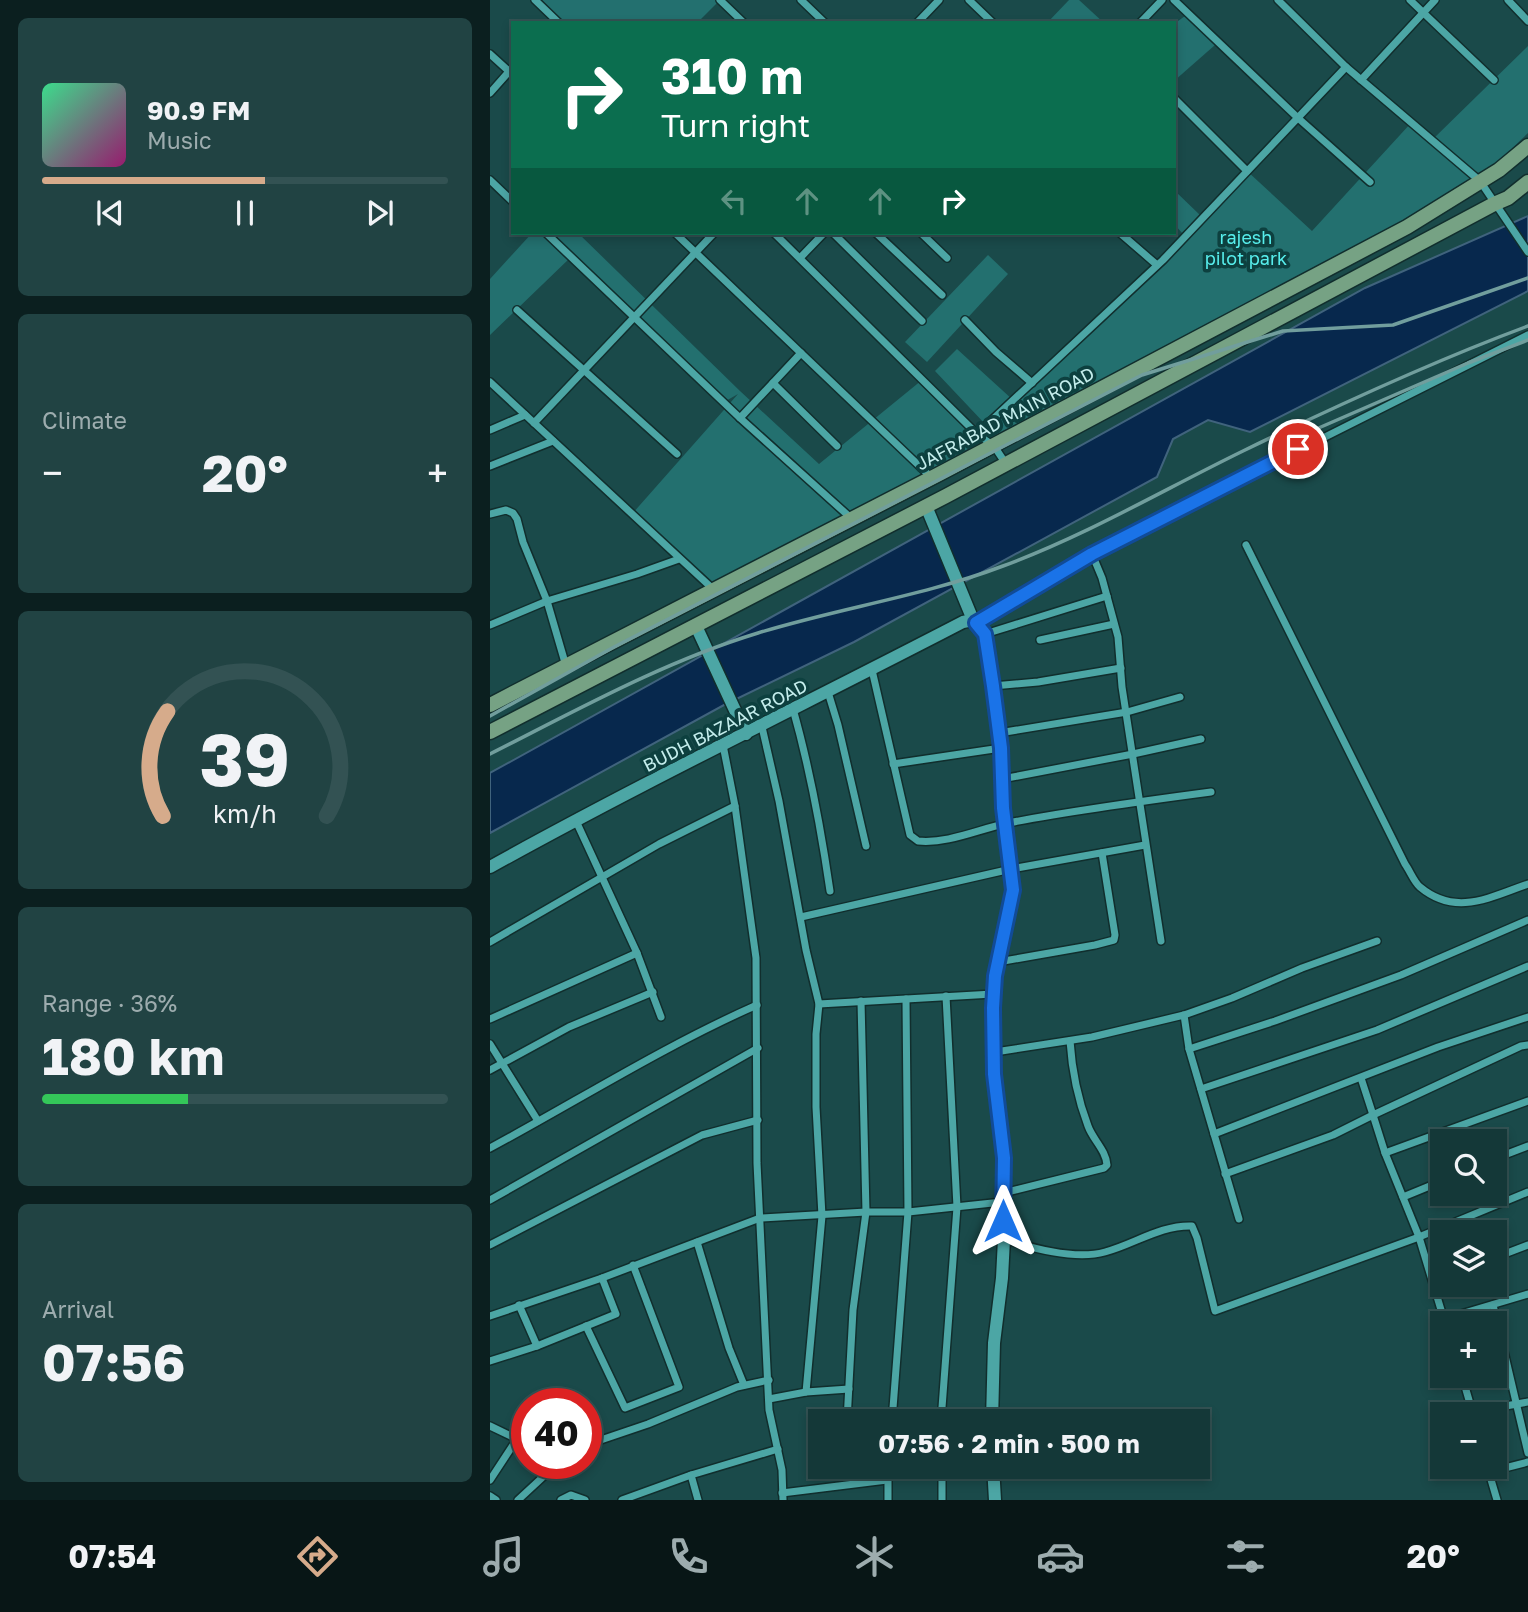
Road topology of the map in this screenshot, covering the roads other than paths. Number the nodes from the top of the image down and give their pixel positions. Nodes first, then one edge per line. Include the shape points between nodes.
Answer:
1 (535, 0) edge
2 (720, 0) edge
3 (801, 0) edge
4 (939, 0) edge
5 (969, 0) edge
6 (1163, 0) edge
7 (1174, 0) edge
8 (1278, 0) edge
9 (1410, 0) edge
10 (1435, 0) edge
11 (1508, 0) edge
12 (1424, 13) junction
13 (554, 21) edge
14 (742, 21) edge
15 (823, 21) edge
16 (919, 21) edge
17 (991, 21) edge
18 (1142, 21) edge
19 (1528, 21) edge
20 (490, 54) edge
21 (1346, 67) junction
22 (511, 70) edge
23 (511, 72) edge
24 (1361, 80) junction
25 (1494, 80) dead end
26 (490, 93) edge
27 (1176, 100) edge
28 (1298, 118) junction
29 (1528, 146) edge
30 (1248, 171) junction
31 (490, 180) edge
32 (1479, 181) junction
33 (1528, 181) edge
34 (1370, 182) dead end
35 (511, 200) edge
36 (1494, 204) junction
37 (547, 235) edge
38 (677, 235) edge
39 (712, 235) edge
40 (776, 235) edge
41 (822, 235) edge
42 (834, 235) edge
43 (878, 235) edge
44 (923, 235) edge
45 (1122, 235) edge
46 (1528, 252) edge
47 (695, 253) junction
48 (800, 258) junction
49 (947, 258) dead end
50 (1157, 265) junction
51 (942, 295) dead end
52 (517, 310) dead end
53 (634, 317) junction
54 (965, 320) dead end
55 (922, 321) dead end
56 (1528, 335) edge
57 (801, 353) junction
58 (585, 370) junction
59 (490, 382) edge
60 (773, 383) junction
61 (1032, 383) junction
62 (524, 415) junction
63 (740, 418) junction
64 (534, 423) junction
65 (490, 429) edge
66 (977, 435) junction
67 (552, 440) junction
68 (837, 446) dead end
69 (994, 446) junction
70 (677, 454) dead end
71 (1006, 464) junction
72 (490, 466) edge
73 (932, 478) junction
74 (926, 506) junction
75 (490, 514) edge
76 (852, 519) junction
77 (1246, 545) dead end
78 (1092, 554) junction
79 (679, 559) junction
80 (714, 590) junction
81 (1107, 596) junction
82 (547, 601) junction
83 (1114, 624) junction
84 (490, 625) edge
85 (696, 626) junction
86 (978, 626) junction
87 (1040, 639) dead end
88 (566, 666) junction
89 (1121, 667) junction
90 (872, 670) junction
91 (993, 686) junction
92 (828, 692) junction
93 (1180, 697) dead end
94 (490, 705) edge
95 (793, 709) junction
96 (1127, 712) junction
97 (762, 727) junction
98 (490, 732) edge
99 (746, 734) junction
100 (998, 734) junction
101 (1201, 739) dead end
102 (723, 745) junction
103 (1001, 748) junction
104 (1133, 754) junction
105 (893, 764) junction
106 (1002, 779) junction
107 (1212, 792) dead end
108 (1140, 802) junction
109 (735, 806) junction
110 (576, 821) junction
111 (1005, 824) junction
112 (1145, 845) junction
113 (866, 846) dead end
114 (1102, 853) junction
115 (490, 867) edge
116 (1011, 869) junction
117 (602, 877) junction
118 (1528, 884) edge
119 (830, 891) dead end
120 (802, 916) junction
121 (1528, 920) edge
122 (1161, 941) dead end
123 (1377, 941) dead end
124 (490, 942) edge
125 (637, 953) junction
126 (998, 962) junction
127 (1528, 966) edge
128 (653, 992) junction
129 (993, 994) junction
130 (946, 996) junction
131 (906, 999) junction
132 (861, 1001) junction
133 (819, 1004) junction
134 (757, 1005) junction
135 (1184, 1015) junction
136 (661, 1017) dead end
137 (1528, 1017) edge
138 (490, 1019) edge
139 (1070, 1041) junction
140 (490, 1044) edge
141 (1527, 1045) edge
142 (758, 1048) junction
143 (1189, 1049) junction
144 (995, 1052) junction
145 (503, 1064) junction
146 (490, 1070) edge
147 (1360, 1077) junction
148 (1201, 1089) junction
149 (1528, 1101) edge
150 (1373, 1115) junction
151 (758, 1120) junction
152 (537, 1121) junction
153 (1214, 1134) junction
154 (1528, 1146) edge
155 (490, 1148) edge
156 (1385, 1153) junction
157 (1507, 1154) edge
158 (1225, 1174) junction
159 (1430, 1186) edge
160 (1528, 1192) edge
161 (1403, 1197) junction
162 (1003, 1198) junction
163 (490, 1200) edge
164 (957, 1207) junction
165 (866, 1212) junction
166 (908, 1212) junction
167 (822, 1216) junction
168 (760, 1218) junction
169 (1239, 1219) dead end
170 (1419, 1237) junction
171 (1004, 1239) junction
172 (697, 1242) junction
173 (490, 1245) edge
174 (1528, 1245) edge
175 (1507, 1253) edge
176 (633, 1265) junction
177 (602, 1278) junction
178 (1430, 1278) edge
179 (1528, 1294) edge
180 (519, 1305) junction
181 (1493, 1305) junction
182 (1475, 1311) edge
183 (490, 1316) edge
184 (586, 1326) junction
185 (537, 1346) junction
186 (490, 1361) edge
187 (769, 1380) junction
188 (744, 1385) junction
189 (849, 1389) junction
190 (806, 1392) junction
191 (769, 1399) junction
192 (1528, 1402) edge
193 (1517, 1405) junction
194 (1507, 1407) edge
195 (848, 1409) edge
196 (893, 1409) edge
197 (941, 1409) edge
198 (992, 1409) edge
199 (490, 1426) edge
200 (511, 1436) edge
201 (602, 1440) edge
202 (511, 1448) edge
203 (778, 1449) junction
204 (1528, 1453) edge
205 (1528, 1461) edge
206 (1507, 1465) edge
207 (691, 1475) junction
208 (541, 1479) edge
209 (942, 1479) edge
210 (994, 1479) edge
211 (1491, 1479) edge
212 (490, 1480) edge
213 (887, 1480) joint
214 (490, 1496) edge
215 (782, 1496) edge
216 (496, 1500) edge
217 (518, 1500) edge
218 (561, 1500) edge
219 (585, 1500) edge
220 (622, 1500) edge
221 (698, 1500) edge
222 (888, 1500) edge
223 (943, 1500) edge
224 (995, 1500) edge
225 (1497, 1500) edge

1 - 13 street
2 - 14 street
3 - 15 street
4 - 16 street
5 - 17 street
6 - 18 street
7 - 28 street
8 - 21 street
9 - 12 street
10 - 12 street
11 - 19 street
12 - 24 street
12 - 25 street
20 - 22 street
21 - 24 street
21 - 28 street
23 - 26 street
24 - 32 street
27 - 30 street
28 - 30 street
28 - 34 street
29 - 32 main road, JAFRABAD MAIN ROAD
30 - 50 street
31 - 35 street
32 - 36 street
32 - 69 main road, JAFRABAD MAIN ROAD via 1407,228
33 - 36 main road
36 - 46 street
36 - 71 main road
37 - 53 street
38 - 47 street
39 - 47 street
40 - 48 street
41 - 48 street
42 - 55 street
43 - 51 street
44 - 49 street
45 - 50 street
47 - 53 street
47 - 57 street
48 - 66 street
50 - 61 street
52 - 58 street
53 - 58 street
53 - 63 street
54 - 61 street
56 - 78 street
57 - 60 street
57 - 73 street
58 - 64 street
58 - 70 street
59 - 62 street
60 - 63 street
60 - 68 street
61 - 66 street
62 - 64 street
62 - 65 street
63 - 76 street
64 - 67 street
66 - 69 street
67 - 72 street
67 - 79 street
69 - 71 street
69 - 73 main road, JAFRABAD MAIN ROAD
71 - 74 main road
73 - 76 main road, JAFRABAD MAIN ROAD
74 - 85 main road
74 - 86 street
75 - 82 street via 506,510 517,519
76 - 80 main road, JAFRABAD MAIN ROAD
77 - 118 street via 1419,886 1452,904 1479,901
78 - 81 street
78 - 86 street
79 - 80 street
79 - 82 street
80 - 88 main road, JAFRABAD MAIN ROAD
81 - 83 street
81 - 86 street
82 - 84 street
82 - 88 street
83 - 87 street
83 - 89 street
85 - 98 main road
85 - 99 street
86 - 90 street, BUDH BAZAAR ROAD via 963,622
86 - 91 street
88 - 94 main road, JAFRABAD MAIN ROAD
89 - 91 street
89 - 96 street
90 - 92 street, BUDH BAZAAR ROAD
90 - 105 street
91 - 100 street
92 - 95 street, BUDH BAZAAR ROAD
92 - 113 street
93 - 96 street
95 - 97 street, BUDH BAZAAR ROAD
95 - 119 street via 806,754
96 - 100 street
96 - 104 street
97 - 99 street, BUDH BAZAAR ROAD
97 - 120 street
99 - 102 street, BUDH BAZAAR ROAD
100 - 103 street
101 - 104 street
102 - 109 street
102 - 110 street, BUDH BAZAAR ROAD
103 - 105 street
103 - 106 street
104 - 106 street
104 - 108 street
105 - 111 street via 910,835 918,841
106 - 111 street
107 - 108 street
108 - 111 street
108 - 112 street
109 - 117 street
109 - 134 street via 756,958
110 - 115 street, BUDH BAZAAR ROAD
110 - 117 street
111 - 116 street
112 - 114 street
112 - 122 street
114 - 116 street
114 - 126 street via 1114,940
116 - 120 street
116 - 126 street via 1011,908
117 - 124 street
117 - 125 street
120 - 133 street
121 - 143 street via 1401,975
123 - 135 street
125 - 128 street
125 - 138 street
126 - 129 street
127 - 148 street via 1377,1030
128 - 136 street
128 - 145 street via 569,1027
129 - 130 street
129 - 144 street
130 - 131 street
130 - 164 street
131 - 132 street
131 - 166 street
132 - 133 street
132 - 165 street
133 - 167 street via 816,1107
134 - 142 street
134 - 152 street
135 - 139 street
135 - 143 street
137 - 147 street
139 - 144 street
139 - 162 street via 1078,1100 1107,1165
140 - 145 street
141 - 150 street
142 - 151 street
142 - 163 street
143 - 148 street
144 - 162 street
145 - 146 street
145 - 152 street
147 - 150 street
147 - 153 street
148 - 153 street
149 - 156 street
150 - 156 street
150 - 158 street via 1333,1135
151 - 168 street
151 - 173 street via 702,1135
152 - 155 street
153 - 158 street
154 - 157 street
156 - 161 street
158 - 169 street
159 - 161 street
160 - 170 street
161 - 170 street
162 - 164 street
162 - 171 street
164 - 166 street
164 - 197 street
165 - 166 street
165 - 167 street
165 - 189 street via 853,1310
166 - 196 street
167 - 168 street
167 - 190 street
168 - 172 street
168 - 187 street
170 - 171 street via 1215,1311 1192,1226 1174,1225 1092,1254 1050,1251
170 - 178 street
171 - 198 street
172 - 176 street
172 - 188 street
174 - 175 street
176 - 177 street
176 - 184 street via 679,1387 625,1408
177 - 180 street
177 - 184 street via 616,1314
179 - 181 street
180 - 183 street
180 - 185 street
181 - 182 street
181 - 193 street
184 - 185 street
185 - 186 street
187 - 188 street
187 - 191 street
188 - 201 street
189 - 190 street
189 - 195 street
190 - 191 street
191 - 203 street
192 - 193 street
193 - 194 street
193 - 204 street
199 - 200 street
202 - 212 street
203 - 207 street
203 - 215 street
205 - 206 street
207 - 220 street
207 - 221 street
208 - 217 street
209 - 223 street
210 - 224 street
211 - 225 street
213 - 215 street
213 - 222 street
214 - 216 street
218 - 219 street via 571,1495

